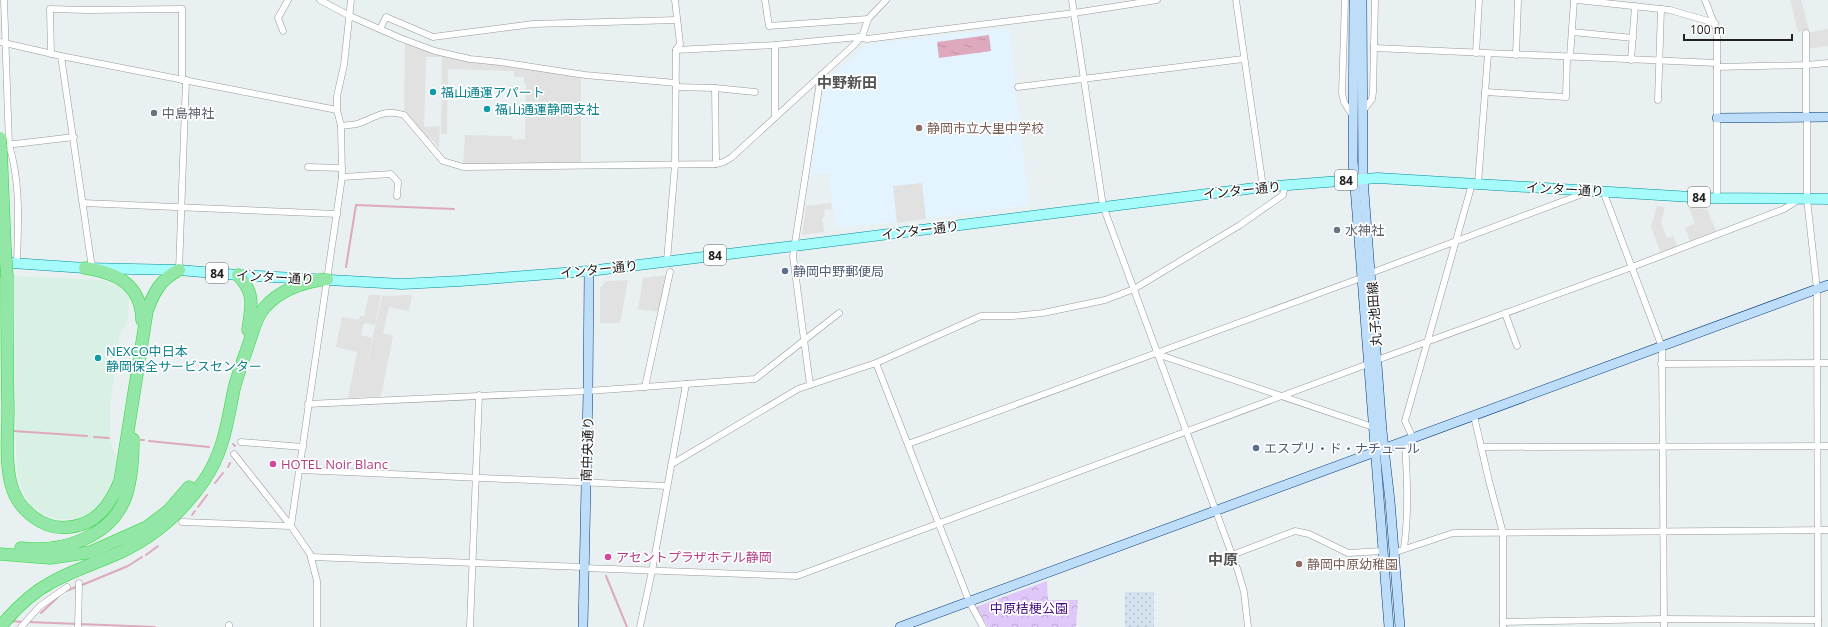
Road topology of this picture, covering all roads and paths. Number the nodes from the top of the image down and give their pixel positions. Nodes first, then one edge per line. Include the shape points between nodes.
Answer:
1 (4, 0) edge
2 (288, 0) edge
3 (320, 0) edge
4 (351, 0) edge
5 (675, 0) edge
6 (765, 0) edge
7 (886, 0) edge
8 (1072, 0) edge
9 (1157, 0) edge
10 (1236, 0) edge
11 (1345, 0) edge
12 (1354, 0) edge
13 (1362, 0) edge
14 (1375, 0) edge
15 (1479, 0) edge
16 (1518, 0) edge
17 (1576, 0) edge
18 (1705, 0) edge
19 (1635, 6) junction
20 (1661, 9) junction
21 (1074, 13) junction
22 (350, 16) junction
23 (868, 18) junction
24 (677, 20) junction
25 (1715, 23) junction
26 (380, 29) junction
27 (283, 31) dead end
28 (1572, 32) junction
29 (1806, 33) dead end
30 (860, 38) junction
31 (1633, 38) junction
32 (3, 42) edge
33 (775, 45) junction
34 (1374, 48) junction
35 (676, 50) junction
36 (1476, 53) junction
37 (51, 54) junction
38 (1488, 54) junction
39 (1516, 55) junction
40 (60, 56) junction
41 (1569, 57) junction
42 (1243, 59) junction
43 (1631, 60) junction
44 (1660, 61) junction
45 (1828, 63) edge
46 (1717, 65) junction
47 (1806, 65) junction
48 (821, 75) junction
49 (1083, 78) junction
50 (184, 80) junction
51 (676, 85) junction
52 (1018, 87) dead end
53 (715, 88) junction
54 (755, 92) dead end
55 (1485, 92) junction
56 (1658, 100) dead end
57 (337, 110) junction
58 (1359, 110) junction
59 (1353, 117) junction
60 (1806, 117) junction
61 (1828, 117) edge
62 (775, 118) junction
63 (1717, 118) junction
64 (341, 126) junction
65 (74, 137) junction
66 (3, 144) edge
67 (716, 164) junction
68 (675, 165) junction
69 (308, 168) dead end
70 (342, 168) junction
71 (342, 177) junction
72 (1359, 179) junction
73 (1475, 184) junction
74 (1284, 185) junction
75 (1263, 187) junction
76 (1591, 190) junction
77 (1603, 191) junction
78 (397, 196) dead end
79 (1717, 198) junction
80 (1803, 199) junction
81 (1828, 199) edge
82 (83, 203) junction
83 (1103, 206) junction
84 (181, 207) junction
85 (337, 214) junction
86 (1456, 242) junction
87 (794, 246) junction
88 (667, 261) junction
89 (15, 263) joint
90 (1632, 267) junction
91 (88, 268) junction
92 (179, 270) junction
93 (589, 271) junction
94 (670, 272) dead end
95 (1371, 273) junction
96 (238, 275) junction
97 (1361, 278) junction
98 (327, 279) junction
99 (1828, 285) edge
100 (1134, 289) junction
101 (1817, 289) junction
102 (839, 312) dead end
103 (1505, 313) junction
104 (143, 339) junction
105 (805, 339) junction
106 (1426, 343) junction
107 (1516, 346) dead end
108 (1662, 347) junction
109 (1157, 354) junction
110 (244, 358) junction
111 (1377, 360) junction
112 (876, 363) junction
113 (1818, 363) junction
114 (1828, 363) edge
115 (1368, 364) junction
116 (1661, 364) junction
117 (686, 384) junction
118 (810, 385) junction
119 (645, 387) junction
120 (234, 389) junction
121 (588, 391) junction
122 (135, 392) junction
123 (479, 395) junction
124 (1281, 396) junction
125 (308, 404) junction
126 (1474, 416) junction
127 (1373, 428) junction
128 (1187, 431) junction
129 (1409, 439) junction
130 (241, 442) dead end
131 (908, 444) junction
132 (1662, 446) junction
133 (1819, 446) junction
134 (1828, 446) edge
135 (303, 447) junction
136 (1481, 447) junction
137 (1384, 448) junction
138 (1375, 452) junction
139 (234, 454) dead end
140 (672, 464) junction
141 (300, 470) junction
142 (476, 477) junction
143 (586, 482) junction
144 (668, 486) junction
145 (1216, 512) junction
146 (182, 522) dead end
147 (940, 523) junction
148 (291, 526) junction
149 (1819, 530) junction
150 (1828, 530) edge
151 (1662, 531) junction
152 (1504, 533) junction
153 (0, 546) edge
154 (1404, 548) junction
155 (1383, 551) junction
156 (1393, 553) junction
157 (0, 554) edge
158 (1232, 555) junction
159 (311, 557) junction
160 (473, 563) junction
161 (584, 568) junction
162 (652, 571) junction
163 (79, 583) dead end
164 (67, 587) dead end
165 (969, 601) junction
166 (1664, 619) junction
167 (1818, 620) junction
168 (3, 623) edge
169 (1503, 624) edge
170 (21, 626) edge
171 (78, 627) edge
172 (317, 627) edge
173 (470, 627) edge
174 (583, 627) edge
175 (640, 627) edge
176 (900, 627) edge
177 (983, 627) edge
178 (1248, 627) edge
179 (1389, 627) edge
180 (1400, 627) edge
181 (1664, 627) edge
182 (1818, 627) edge

1 - 32 street
2 - 27 street via 278,18
3 - 22 street
4 - 22 street
5 - 24 street
6 - 23 street via 769,26
7 - 23 street
8 - 21 street
9 - 21 street
10 - 42 street
11 - 59 street via 1342,93
12 - 58 street, 丸子池田線
13 - 58 street, 丸子池田線
14 - 34 street
15 - 36 street
16 - 39 street
17 - 19 street
17 - 28 street
18 - 25 street
19 - 20 street
19 - 31 street
20 - 25 street
20 - 44 street
21 - 30 street
21 - 49 street
22 - 26 street
22 - 57 street
23 - 30 street
24 - 26 street via 532,24 432,37 386,17
24 - 35 street via 680,44
25 - 46 street
26 - 51 street via 435,51 470,59
28 - 31 street
28 - 41 street
29 - 47 street
30 - 33 street
30 - 48 street
31 - 43 street
32 - 37 street
32 - 66 street
33 - 35 street
33 - 62 street
34 - 36 street
34 - 58 street via 1372,99 1364,109
35 - 51 street
36 - 38 street
37 - 40 street
37 - 50 street via 50,8 182,9
38 - 39 street
38 - 55 street
39 - 41 street
40 - 50 street
40 - 65 street
41 - 43 street
41 - 55 street via 1566,96
42 - 49 street
42 - 75 street
43 - 44 street
44 - 46 street
44 - 56 street
45 - 47 street
46 - 47 street
46 - 63 street
47 - 60 street
48 - 62 street
48 - 87 street
49 - 52 street
49 - 83 street
50 - 57 street
50 - 84 street
51 - 53 street
51 - 68 street
53 - 54 street
53 - 67 street
55 - 73 street
57 - 64 street
58 - 59 street, 丸子池田線
58 - 72 street, 丸子池田線
59 - 72 street, 丸子池田線
60 - 61 street
60 - 63 street
60 - 80 street
62 - 67 street via 732,157
63 - 79 street
64 - 68 street via 357,124 380,113 399,113 404,115 443,161 463,166
64 - 70 street
65 - 66 street
65 - 82 street
66 - 89 street via 16,166 18,196
66 - 122 highway, bridge via 9,465 11,484 25,510 38,520 65,528 90,522 101,513 120,481
67 - 68 street
68 - 88 street
69 - 70 street
70 - 71 street
71 - 78 street via 391,174 398,182
71 - 85 street
72 - 73 main road, インター通り / 84
72 - 74 main road, インター通り / 84
72 - 95 street, 丸子池田線
72 - 97 street, 丸子池田線
73 - 76 main road, インター通り / 84
73 - 86 street
74 - 75 main road, インター通り / 84
74 - 100 street via 1283,195 1240,225
75 - 83 main road, インター通り / 84
76 - 77 main road, インター通り / 84
76 - 86 street
77 - 79 main road, インター通り / 84
77 - 90 street
79 - 80 main road, インター通り / 84
80 - 81 main road, インター通り / 84
80 - 90 street via 1784,209
80 - 101 street
82 - 84 street
82 - 91 street
83 - 87 main road, インター通り / 84
83 - 100 street
84 - 85 street
84 - 92 street
85 - 98 street
86 - 95 street
86 - 106 street
87 - 88 main road, インター通り / 84
87 - 105 street via 793,256
88 - 93 main road, インター通り / 84
89 - 91 main road, インター通り / 84
90 - 103 street
90 - 108 street
91 - 92 main road, インター通り / 84
91 - 104 highway via 108,273 132,288 142,308
92 - 96 main road, インター通り / 84
92 - 104 highway via 163,280 152,298
93 - 98 main road, インター通り / 84 via 402,284
93 - 121 street, 南中央通り
94 - 119 street
95 - 111 street, 丸子池田線
96 - 98 main road, インター通り / 84
96 - 110 highway via 247,286 252,306
97 - 109 street
97 - 115 street, 丸子池田線
98 - 110 highway via 298,285 284,292 264,308
98 - 125 street
99 - 101 street
100 - 109 street
100 - 112 street via 1105,300 1043,313 981,316
101 - 108 street
101 - 113 street
102 - 105 street
103 - 106 street
103 - 107 street
104 - 122 highway
105 - 117 street via 755,379
105 - 118 street
106 - 111 street
106 - 129 street via 1405,421
108 - 116 street
108 - 126 street
109 - 124 street
109 - 128 street
109 - 131 street
110 - 120 highway
111 - 137 street, 丸子池田線
112 - 118 street
112 - 131 street
113 - 114 street
113 - 116 street
113 - 133 street
115 - 124 street
115 - 127 street, 丸子池田線
116 - 132 street
117 - 119 street
117 - 140 street
118 - 140 street via 798,389
119 - 121 street
120 - 157 highway via 208,462 168,511 147,527 90,552 69,556 50,558
120 - 168 highway via 224,441 215,464 190,500 173,518 123,551 51,582 31,596
121 - 123 street
121 - 143 street, 南中央通り
122 - 153 highway via 129,484 125,498 110,522 86,539 70,544 27,549
123 - 125 street
123 - 142 street
124 - 127 street
124 - 128 street
125 - 135 street
126 - 129 street
126 - 136 street
127 - 138 street, 丸子池田線
128 - 145 street
128 - 147 street
129 - 137 street
129 - 154 street via 1408,520
130 - 135 street
131 - 147 street
132 - 133 street
132 - 136 street
132 - 151 street
133 - 134 street
133 - 149 street
135 - 141 street
136 - 152 street
137 - 138 street
137 - 156 street, 丸子池田線
138 - 145 street
138 - 155 street, 丸子池田線
139 - 148 street
140 - 144 street
141 - 142 street
141 - 148 street
142 - 143 street
142 - 160 street
143 - 144 street
143 - 161 street, 南中央通り
144 - 162 street
145 - 158 street
145 - 165 street
146 - 148 street
147 - 162 street via 797,576
147 - 165 street
148 - 159 street
149 - 150 street
149 - 151 street
149 - 167 street
151 - 152 street
151 - 166 street
152 - 154 street via 1453,533
152 - 169 street
154 - 156 street
155 - 158 street via 1348,554 1309,534 1295,531
155 - 179 street, 丸子池田線
156 - 180 street, 丸子池田線
158 - 178 street via 1244,592
159 - 160 street
159 - 172 street via 317,581
160 - 161 street
160 - 173 street
161 - 162 street
161 - 174 street, 南中央通り
162 - 175 street
163 - 171 street
164 - 170 street via 40,606
165 - 176 street
165 - 177 street
166 - 167 street
166 - 169 street
166 - 181 street
167 - 182 street

